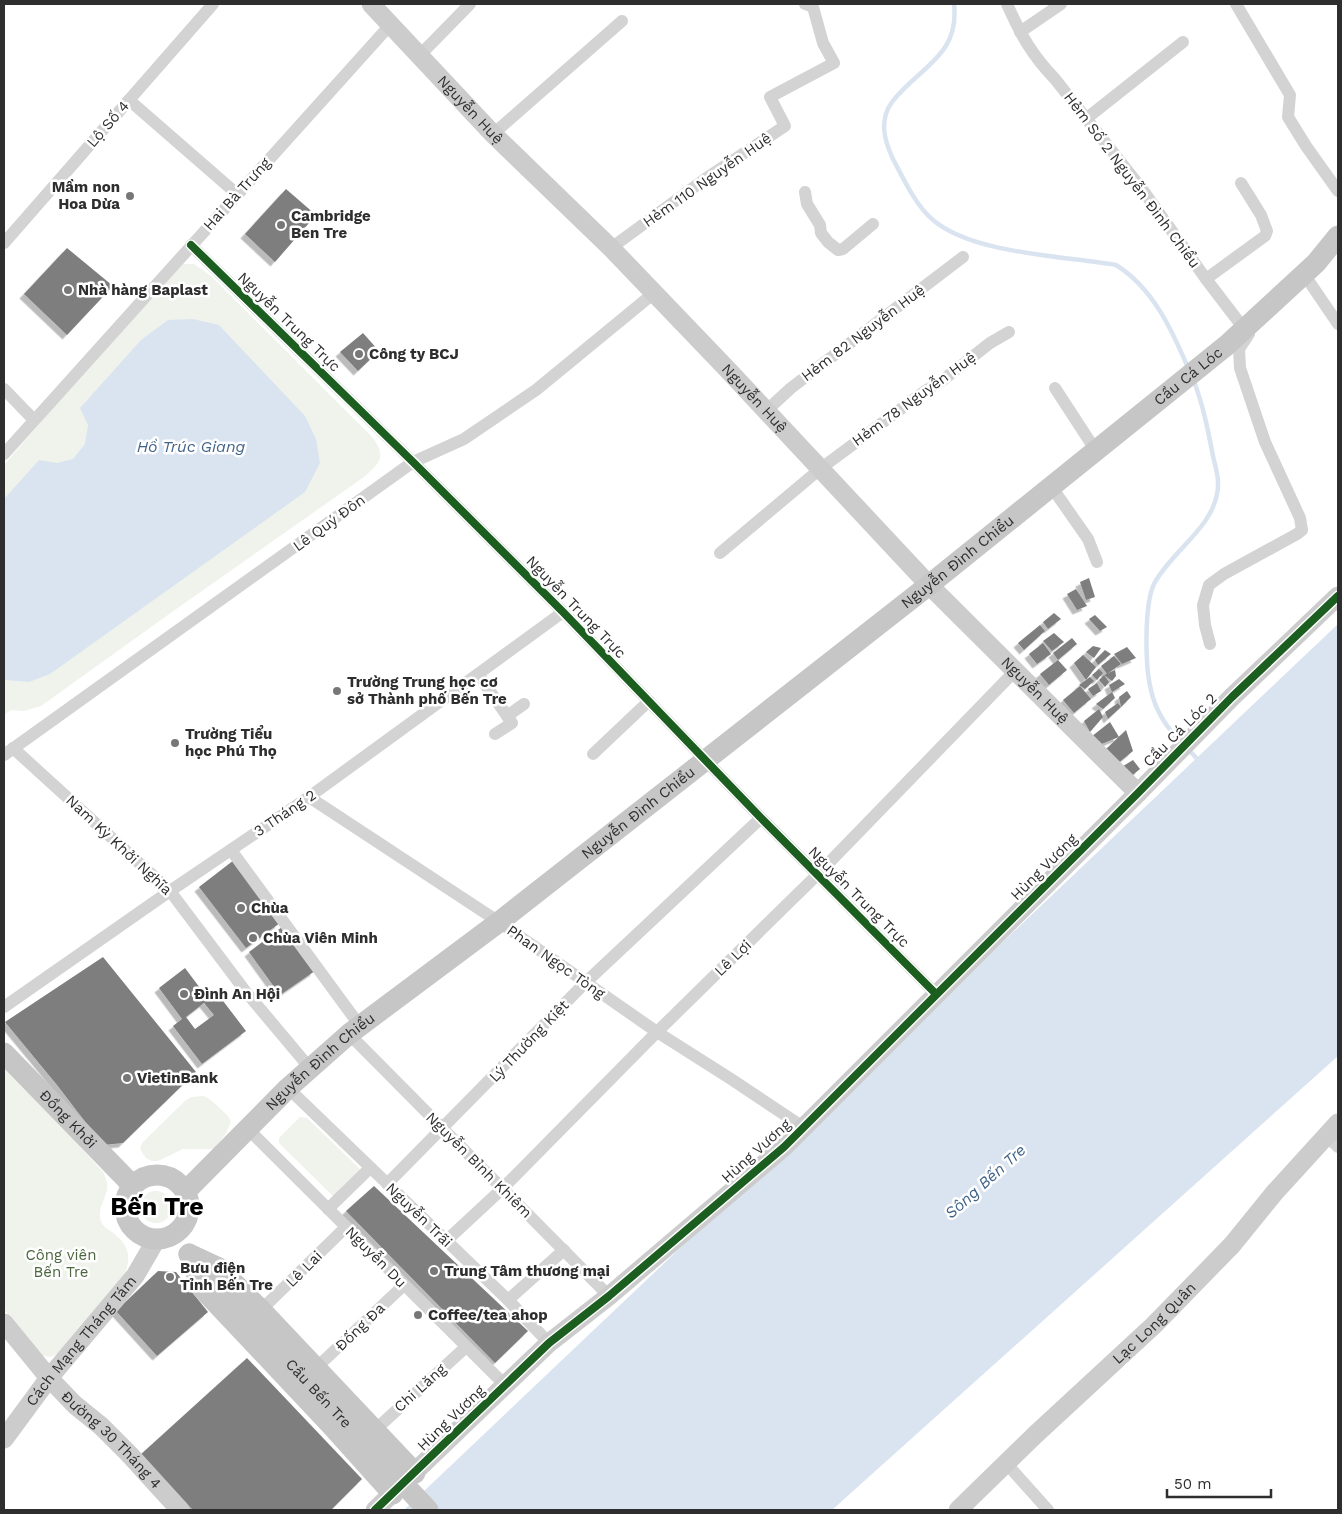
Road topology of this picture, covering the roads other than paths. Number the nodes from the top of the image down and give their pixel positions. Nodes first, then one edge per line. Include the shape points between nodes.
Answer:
1 (213, 4) edge
2 (371, 4) edge
3 (470, 4) edge
4 (805, 4) edge
5 (1007, 4) edge
6 (1061, 4) edge
7 (1236, 4) edge
8 (622, 21) dead end
9 (390, 24) junction
10 (1020, 32) junction
11 (1183, 42) dead end
12 (419, 56) junction
13 (129, 100) junction
14 (1087, 118) junction
15 (493, 134) junction
16 (1241, 183) dead end
17 (1338, 191) edge
18 (805, 192) dead end
19 (237, 194) junction
20 (873, 224) dead end
21 (1338, 236) edge
22 (4, 243) edge
23 (191, 245) junction
24 (611, 248) junction
25 (963, 257) dead end
26 (1304, 274) junction
27 (1206, 279) junction
28 (654, 294) junction
29 (1266, 310) junction
30 (1338, 324) edge
31 (1244, 330) junction
32 (1010, 332) dead end
33 (1232, 349) junction
34 (1055, 388) dead end
35 (4, 389) edge
36 (1150, 407) joint
37 (766, 411) junction
38 (34, 420) junction
39 (1096, 451) junction
40 (4, 454) edge
41 (413, 462) junction
42 (820, 469) junction
43 (1051, 486) junction
44 (720, 553) dead end
45 (1097, 562) dead end
46 (929, 585) junction
47 (1338, 596) edge
48 (562, 612) junction
49 (1210, 644) dead end
50 (1015, 671) junction
51 (478, 674) junction
52 (649, 701) junction
53 (524, 704) dead end
54 (507, 716) junction
55 (495, 734) dead end
56 (8, 752) edge
57 (593, 754) dead end
58 (705, 759) junction
59 (1142, 788) junction
60 (309, 797) junction
61 (761, 818) junction
62 (231, 850) junction
63 (818, 874) junction
64 (170, 891) junction
65 (499, 922) junction
66 (585, 983) junction
67 (936, 994) junction
68 (4, 1007) edge
69 (355, 1030) junction
70 (657, 1032) junction
71 (4, 1053) edge
72 (310, 1067) junction
73 (288, 1088) junction
74 (803, 1127) junction
75 (247, 1128) junction
76 (443, 1128) junction
77 (1334, 1136) edge
78 (370, 1168) junction
79 (387, 1184) junction
80 (133, 1186) junction
81 (503, 1188) junction
82 (185, 1192) junction
83 (328, 1209) junction
84 (346, 1227) junction
85 (176, 1233) junction
86 (156, 1240) junction
87 (446, 1241) junction
88 (564, 1250) junction
89 (188, 1254) junction
90 (404, 1284) junction
91 (609, 1296) junction
92 (508, 1300) junction
93 (261, 1310) junction
94 (4, 1323) edge
95 (549, 1343) junction
96 (466, 1347) junction
97 (316, 1368) junction
98 (49, 1378) junction
99 (505, 1385) junction
100 (375, 1430) junction
101 (4, 1439) edge
102 (1006, 1463) junction
103 (415, 1473) junction
104 (393, 1494) junction
105 (177, 1509) edge
106 (375, 1510) edge
107 (428, 1510) edge
108 (958, 1510) edge
109 (1048, 1510) edge

1 - 13 street, Lộ Số 4
2 - 9 street, Nguyễn Huệ
3 - 12 street
4 - 24 street, Hẻm 110 Nguyễn Huệ via 813,7 823,43 834,63 770,97 785,126 705,179
5 - 10 street, Hẻm Số 2 Nguyễn Đình Chiểu
6 - 10 street
7 - 17 street via 1290,95 1288,117
8 - 15 street
9 - 12 street, Nguyễn Huệ
9 - 19 street, Hai Bà Trưng
10 - 14 street, Hẻm Số 2 Nguyễn Đình Chiểu via 1040,64
11 - 14 street
12 - 15 street, Nguyễn Huệ
13 - 19 street
13 - 22 street, Lộ Số 4
14 - 27 street, Hẻm Số 2 Nguyễn Đình Chiểu
15 - 24 street, Nguyễn Huệ
16 - 27 street via 1267,231 1265,236
18 - 20 street via 821,233 838,250
19 - 23 street, Hai Bà Trưng
21 - 26 main road
23 - 38 street, Hai Bà Trưng
23 - 41 street, Nguyễn Trung Trực
24 - 28 street, Nguyễn Huệ
25 - 37 street, Hẻm 82 Nguyễn Huệ
26 - 29 main road
26 - 30 street
27 - 31 street, Hẻm Số 2 Nguyễn Đình Chiểu
28 - 37 street, Nguyễn Huệ
28 - 41 street, Lê Quý Đôn via 536,390 464,439
29 - 31 main road
29 - 33 street via 1257,325
31 - 33 main road
32 - 42 street, Hẻm 78 Nguyễn Huệ via 990,343
33 - 36 main road, Cầu Cá Lóc
33 - 49 street via 1264,442 1300,518 1302,530 1209,585 1203,605
34 - 39 street
35 - 38 street
36 - 39 main road, Nguyễn Đình Chiểu
37 - 42 street, Nguyễn Huệ
38 - 40 street, Hai Bà Trưng
39 - 43 main road, Nguyễn Đình Chiểu
41 - 48 street, Nguyễn Trung Trực
41 - 56 street, Lê Quý Đôn
42 - 44 street, Hẻm 78 Nguyễn Huệ
42 - 46 street, Nguyễn Huệ
43 - 45 street via 1088,539
43 - 46 main road, Nguyễn Đình Chiểu
46 - 50 street, Nguyễn Huệ
46 - 58 main road, Nguyễn Đình Chiểu
47 - 59 street, Cầu Cá Lóc 2
48 - 51 street, 3 Tháng 2
48 - 52 street, Nguyễn Trung Trực
50 - 59 street, Nguyễn Huệ
50 - 63 street, Lê Lợi
51 - 54 street
51 - 60 street, 3 Tháng 2
52 - 57 street
52 - 58 street, Nguyễn Trung Trực
53 - 54 street
54 - 55 street via 512,722
56 - 64 street, Nam Kỳ Khởi Nghĩa
58 - 61 street, Nguyễn Trung Trực
58 - 65 main road, Nguyễn Đình Chiểu
59 - 67 street, Hùng Vương
60 - 62 street, 3 Tháng 2
60 - 65 street, Phan Ngọc Tòng
61 - 63 street, Nguyễn Trung Trực
61 - 66 street, Lý Thường Kiệt
62 - 64 street, 3 Tháng 2
62 - 69 street, Nguyễn Bỉnh Khiêm
63 - 67 street, Nguyễn Trung Trực
63 - 70 street, Lê Lợi
64 - 68 street, 3 Tháng 2
64 - 72 street, Nam Kỳ Khởi Nghĩa via 246,992
65 - 66 street, Phan Ngọc Tòng
65 - 69 main road, Nguyễn Đình Chiểu
66 - 70 street, Phan Ngọc Tòng
66 - 76 street, Lý Thường Kiệt
67 - 74 street, Hùng Vương
69 - 72 main road, Nguyễn Đình Chiểu
69 - 76 street, Nguyễn Bỉnh Khiêm
70 - 74 street, Phan Ngọc Tòng
70 - 81 street, Lê Lợi
71 - 80 main road, Đồng Khởi
72 - 73 main road, Nguyễn Đình Chiểu
73 - 75 main road, Nguyễn Đình Chiểu
73 - 78 street, Nguyễn Trãi
74 - 91 street, Hùng Vương
75 - 82 main road, Nguyễn Đình Chiểu
75 - 83 street, Nguyễn Du
76 - 79 street, Lý Thường Kiệt
76 - 81 street, Nguyễn Bỉnh Khiêm
77 - 102 street, Lạc Long Quân via 1275,1192 1232,1245 1160,1319
78 - 79 street, Nguyễn Trãi
78 - 83 street
79 - 87 street, Nguyễn Trãi
80 - 82 main road via 141,1179 161,1176 179,1184
80 - 86 main road via 125,1203 128,1222 141,1236
81 - 87 street, Lê Lợi
81 - 88 street, Nguyễn Bỉnh Khiêm
82 - 85 main road via 187,1218
83 - 84 street, Nguyễn Du
84 - 90 street, Nguyễn Du
84 - 93 street, Lê Lai
85 - 86 main road
85 - 89 main road
86 - 98 street, Cách Mạng Tháng Tám via 135,1276
87 - 92 street, Nguyễn Trãi
88 - 91 street, Nguyễn Bỉnh Khiêm
88 - 92 street
89 - 93 main road via 219,1268
89 - 104 main road via 201,1287
89 - 107 main road, Cầu Bến Tre, bridge
90 - 96 street, Nguyễn Du
90 - 97 street, Đống Đa
91 - 95 street, Hùng Vương
92 - 95 street, Nguyễn Trãi
93 - 97 main road
94 - 98 street, Đường 30 Tháng 4
95 - 99 street, Hùng Vương
96 - 99 street, Nguyễn Du
96 - 100 street, Chi Lăng
97 - 100 main road
98 - 101 street, Cách Mạng Tháng Tám
98 - 105 street, Đường 30 Tháng 4 via 129,1454
99 - 103 street, Hùng Vương
100 - 103 main road
102 - 108 street, Lạc Long Quân
102 - 109 street
103 - 104 street, Hùng Vương
104 - 106 street, Hùng Vương

